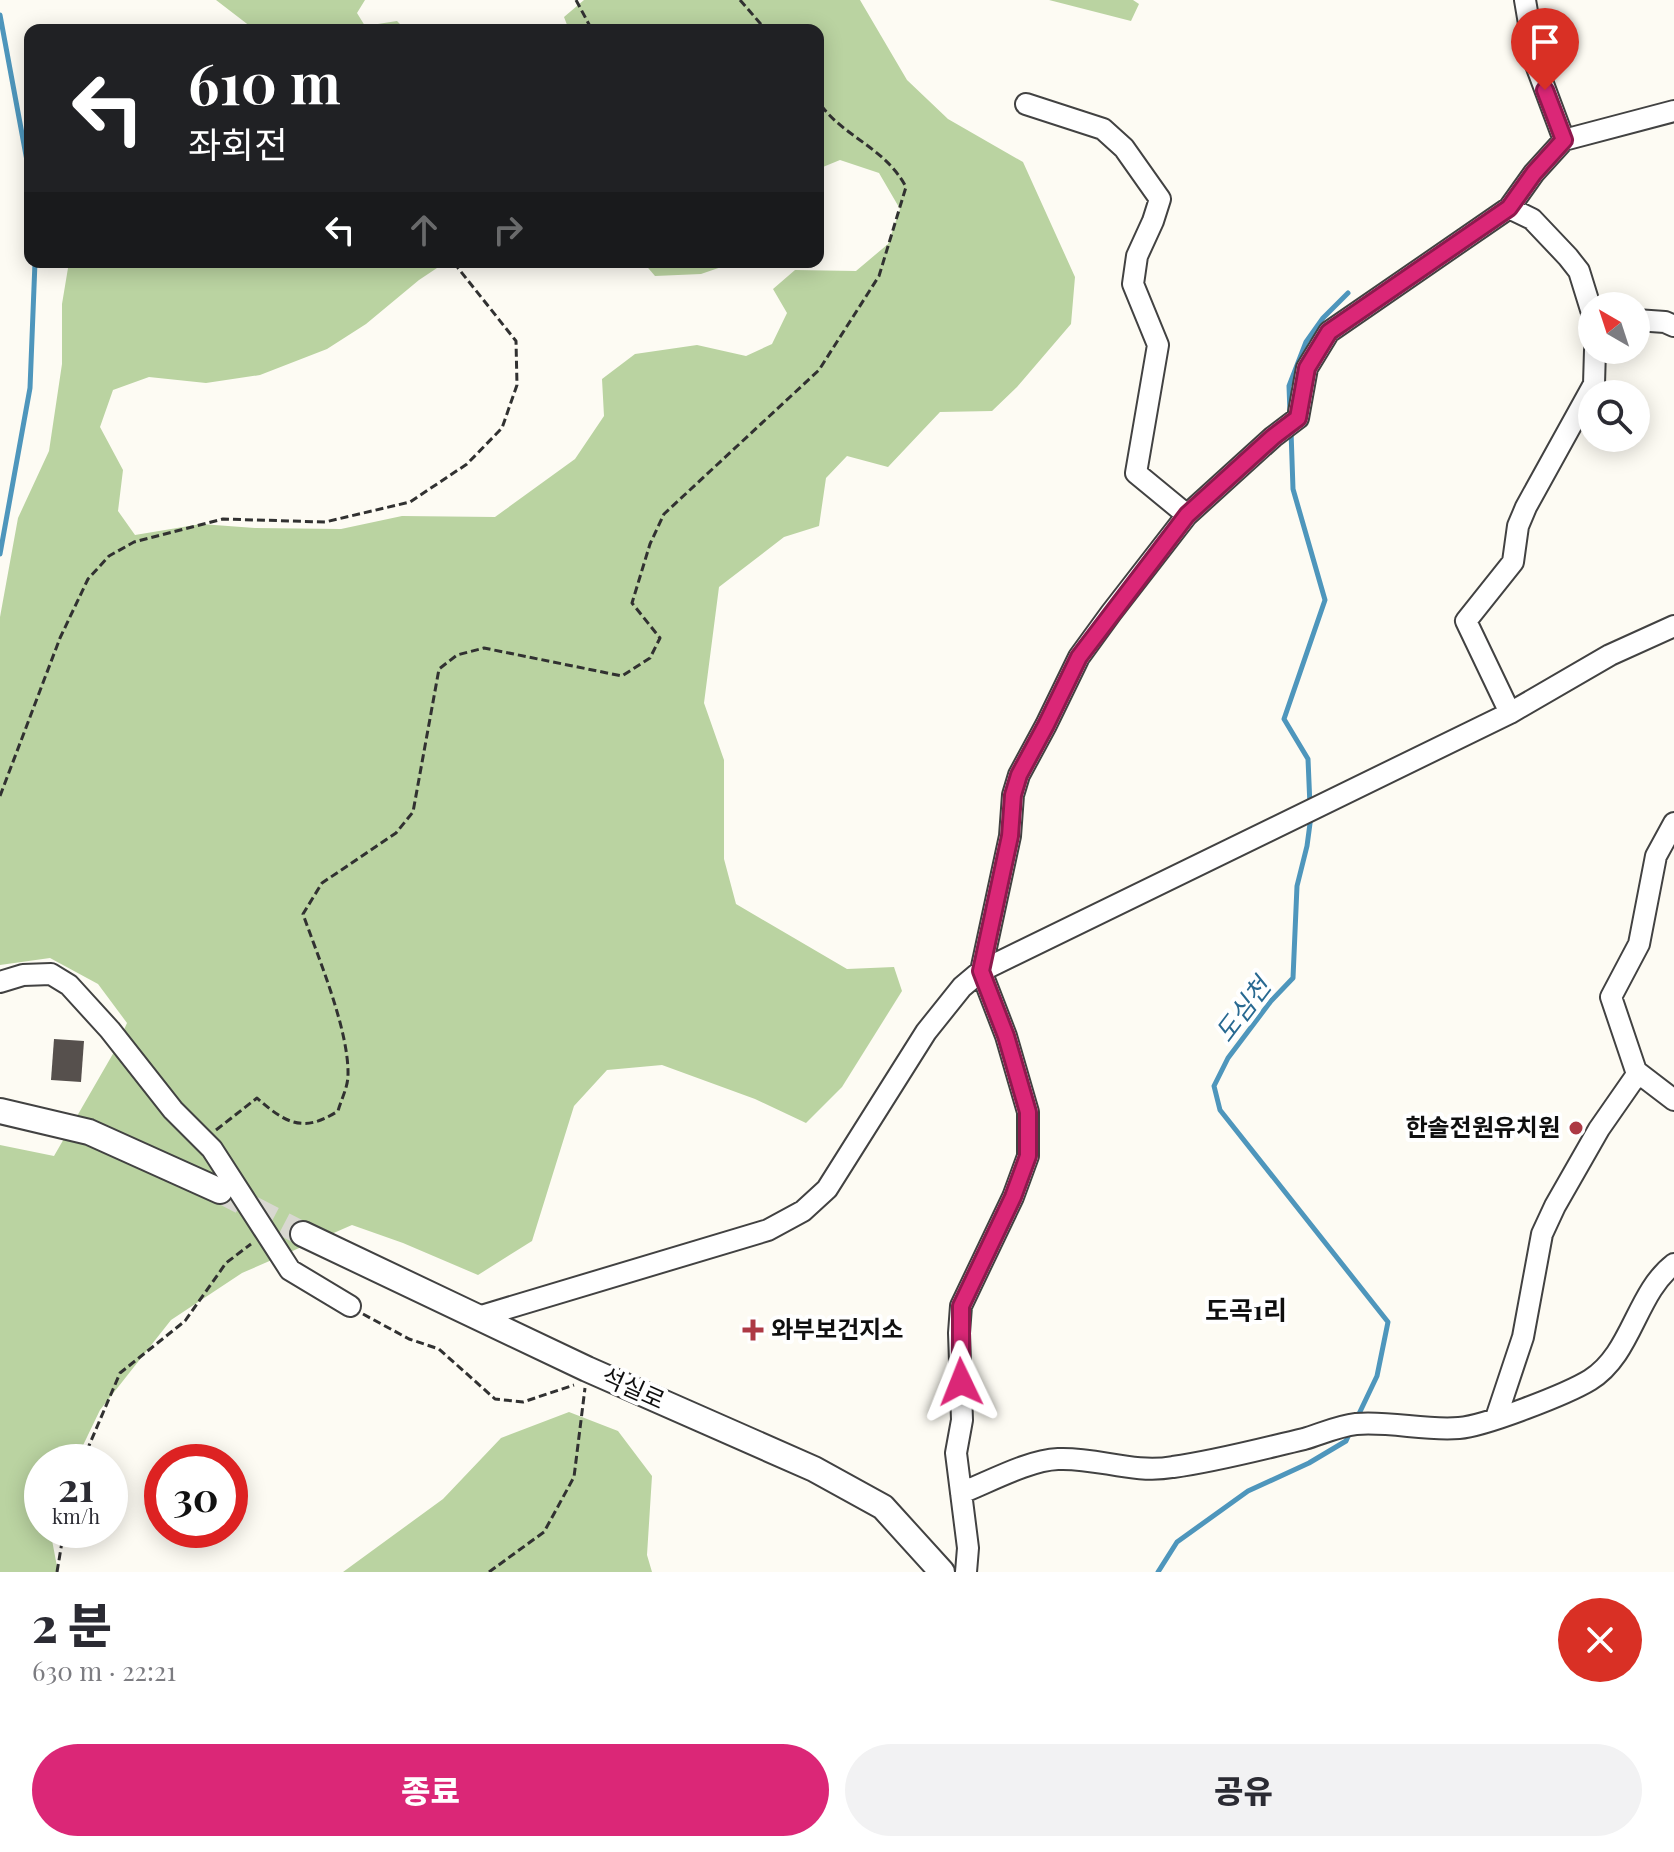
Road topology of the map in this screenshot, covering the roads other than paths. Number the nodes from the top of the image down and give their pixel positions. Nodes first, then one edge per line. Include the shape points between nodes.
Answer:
1 (1525, 0) edge
2 (1026, 104) dead end
3 (1674, 111) edge
4 (1564, 140) junction
5 (1509, 208) junction
6 (1586, 292) edge
7 (1650, 321) edge
8 (1674, 326) edge
9 (1595, 364) edge
10 (1187, 515) junction
11 (1674, 626) edge
12 (1510, 713) junction
13 (1674, 823) edge
14 (981, 971) junction
15 (0, 982) edge
16 (1638, 1073) junction
17 (1674, 1100) edge
18 (0, 1111) edge
19 (220, 1191) tunnel mouth
20 (303, 1234) tunnel mouth
21 (1674, 1264) edge
22 (350, 1306) road end
23 (478, 1317) junction
24 (1496, 1418) junction
25 (961, 1493) junction
26 (942, 1572) edge
27 (966, 1572) edge

1 - 4 street via 1536,65
2 - 10 street via 1103,129 1124,148 1160,199 1137,256 1133,284 1158,345 1136,473
3 - 4 street
4 - 5 street
5 - 6 street via 1532,219 1568,257
5 - 10 street via 1329,332 1307,368 1298,418
7 - 8 street
9 - 12 street via 1594,384 1518,526 1513,562 1466,621
10 - 14 street via 1079,657 1019,775
11 - 12 street via 1610,655
12 - 14 street
13 - 16 street via 1656,856 1639,944 1611,997
14 - 23 street via 926,1032 827,1189 803,1211 768,1230
14 - 25 street via 1028,1112 1028,1156 961,1306 962,1420 956,1453
15 - 22 street via 51,974 69,985 204,1140 290,1270
16 - 17 street
16 - 24 street via 1586,1151 1542,1234 1523,1337
18 - 19 street via 89,1132
20 - 23 street, 석실로
21 - 24 street via 1650,1294 1606,1370
23 - 26 street, 석실로 via 814,1469 883,1507
24 - 25 street via 1461,1428 1351,1425 1172,1468 1139,1470 1058,1459
25 - 27 street

